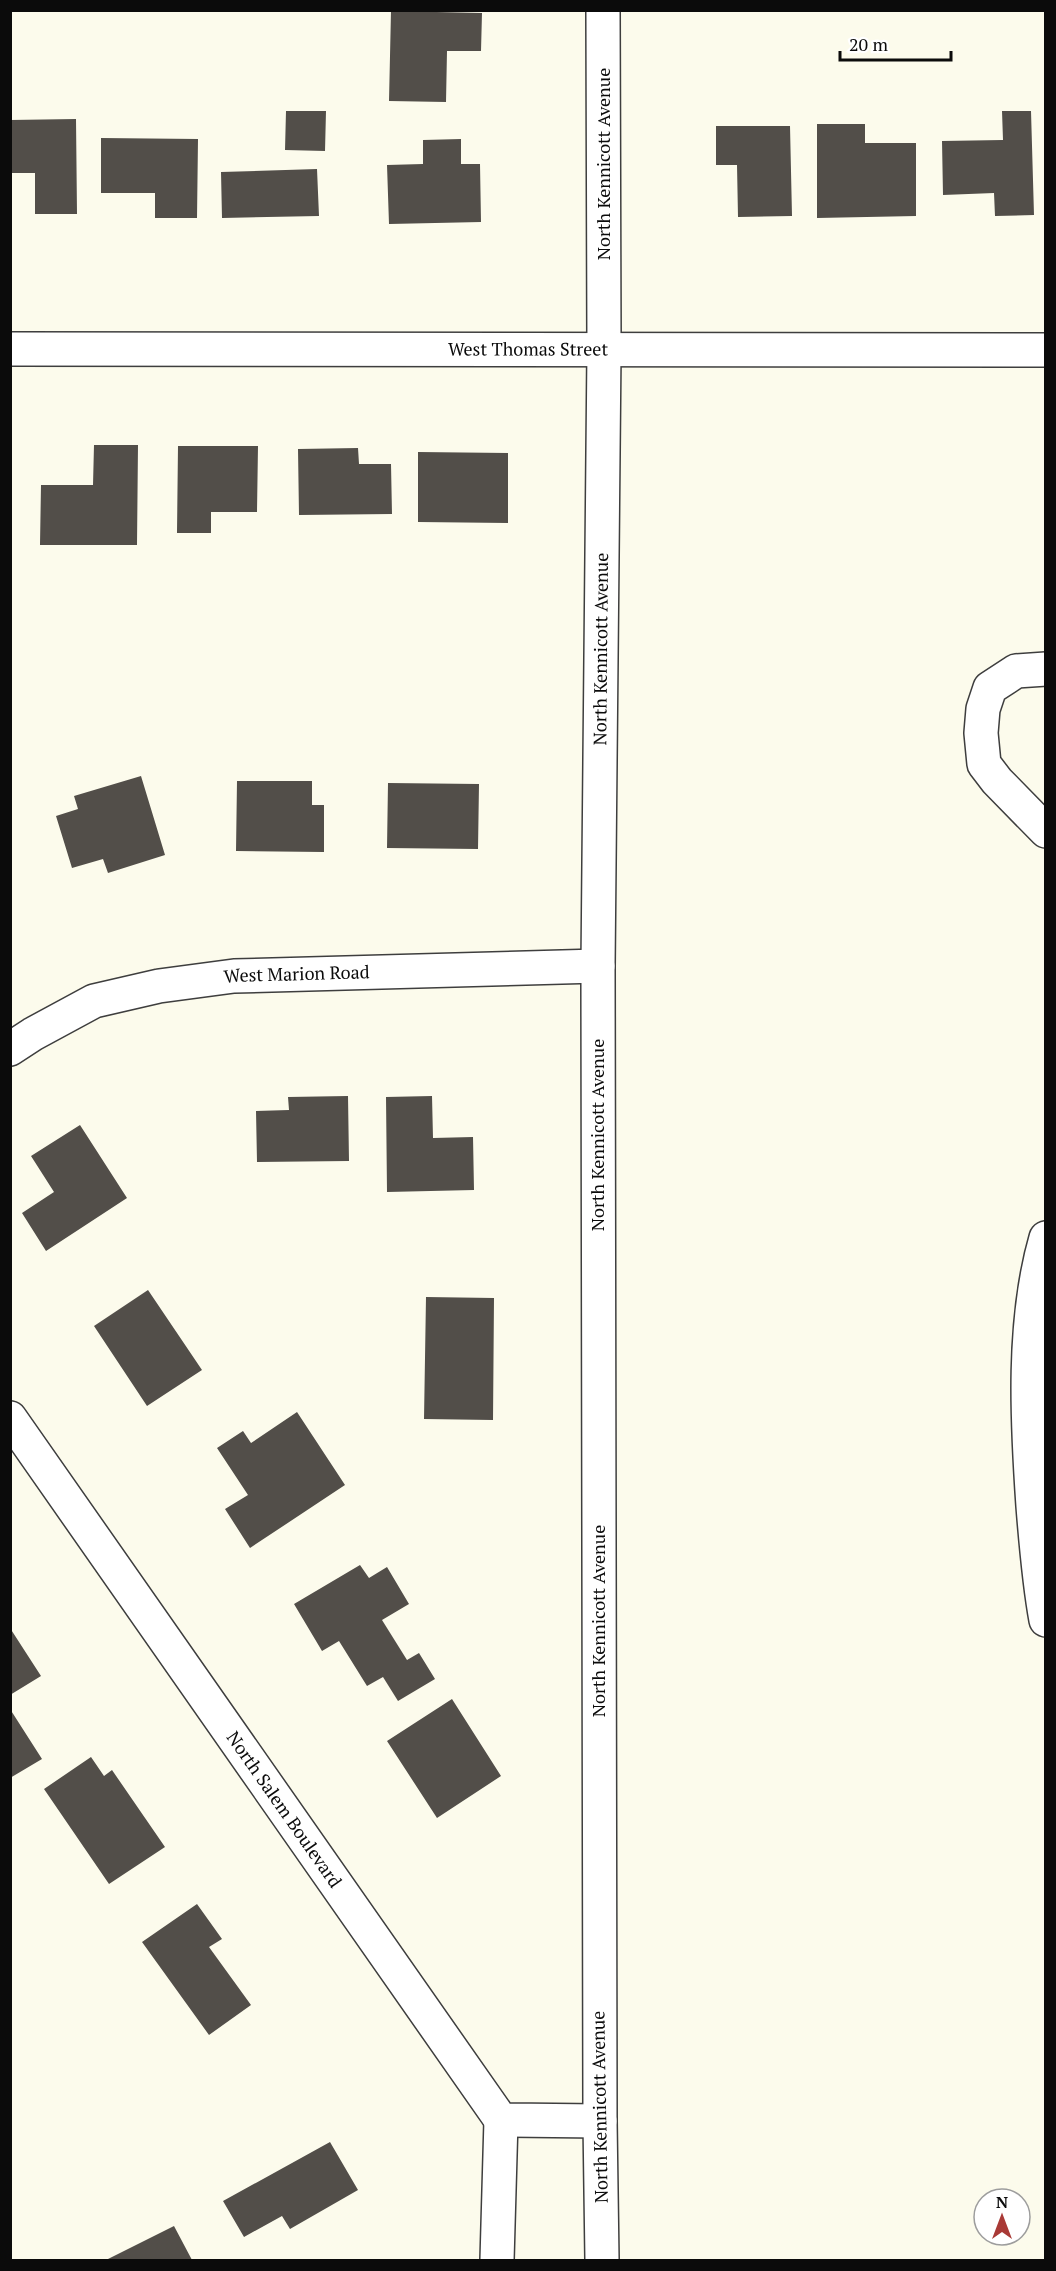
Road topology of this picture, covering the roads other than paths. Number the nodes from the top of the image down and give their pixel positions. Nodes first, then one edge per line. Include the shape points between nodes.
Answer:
1 (603, 10) edge
2 (10, 349) edge
3 (604, 350) junction
4 (1046, 350) edge
5 (1046, 669) edge
6 (1046, 831) edge
7 (598, 966) junction
8 (10, 1048) edge
9 (1046, 1238) edge
10 (10, 1418) edge
11 (1046, 1620) edge
12 (501, 2120) junction
13 (600, 2121) junction
14 (497, 2260) edge
15 (602, 2260) edge

1 - 3 street, North Kennicott Avenue
2 - 3 street, West Thomas Street
3 - 4 street, West Thomas Street
3 - 7 street, North Kennicott Avenue
5 - 6 street via 1016,671 990,688 981,733 984,764
7 - 8 street, West Marion Road via 234,976 170,984 94,1001
7 - 13 street, North Kennicott Avenue
9 - 11 street via 1038,1263 1030,1342 1029,1440 1036,1550
10 - 12 street, North Salem Boulevard
12 - 13 street
12 - 14 street
13 - 15 street, North Kennicott Avenue

